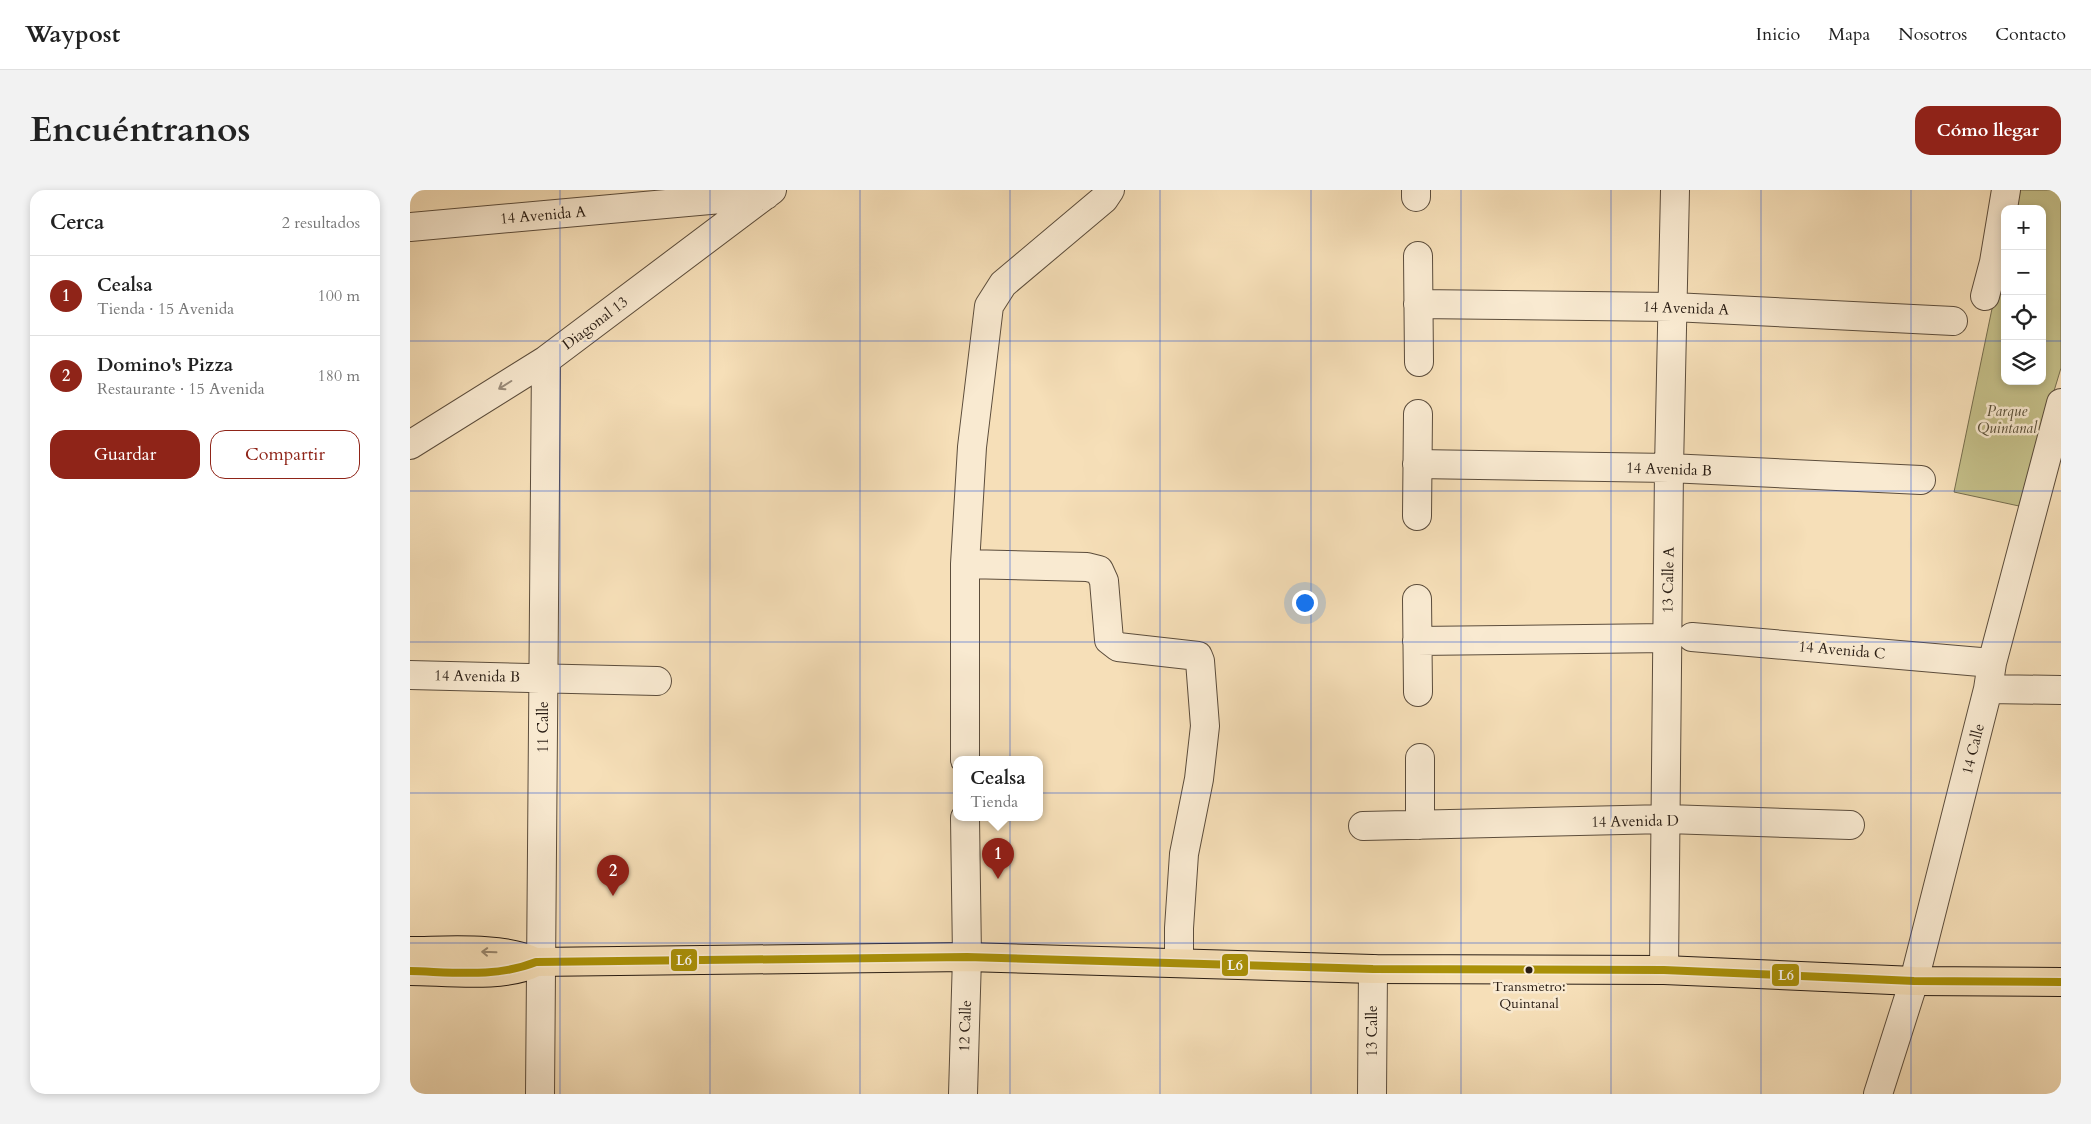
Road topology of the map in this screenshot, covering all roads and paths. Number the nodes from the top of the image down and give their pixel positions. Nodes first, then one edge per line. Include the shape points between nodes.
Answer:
1 (1110, 190) edge
2 (1675, 190) edge
3 (2006, 190) edge
4 (769, 192) edge
5 (410, 227) edge
6 (1418, 256) dead end
7 (1985, 296) dead end
8 (1418, 304) junction
9 (1673, 307) junction
10 (1953, 321) dead end
11 (546, 360) junction
12 (1419, 362) dead end
13 (2061, 403) edge
14 (1418, 414) dead end
15 (2057, 441) edge
16 (410, 445) edge
17 (1417, 464) junction
18 (1669, 468) junction
19 (1921, 480) dead end
20 (1417, 516) dead end
21 (966, 564) junction
22 (1417, 599) dead end
23 (1679, 637) junction
24 (1417, 641) junction
25 (1992, 663) junction
26 (410, 675) edge
27 (543, 678) junction
28 (657, 681) dead end
29 (1988, 689) junction
30 (2061, 690) edge
31 (1418, 692) dead end
32 (965, 756) edge
33 (1420, 758) dead end
34 (1666, 819) junction
35 (965, 821) edge
36 (1420, 825) junction
37 (1850, 825) dead end
38 (1363, 826) dead end
39 (410, 951) edge
40 (967, 957) junction
41 (539, 963) junction
42 (1179, 963) junction
43 (1373, 969) junction
44 (1664, 970) junction
45 (410, 971) edge
46 (1914, 981) junction
47 (2061, 982) edge
48 (540, 1094) edge
49 (963, 1094) edge
50 (1372, 1094) edge
51 (1878, 1094) edge

1 - 21 street via 1003,284 989,306 972,447
2 - 9 street, 13 Calle A
3 - 7 street
4 - 5 street, 14 Avenida A
4 - 11 street, Diagonal 13
6 - 8 street
8 - 9 street, 14 Avenida A
8 - 12 street
9 - 10 street, 14 Avenida A
9 - 18 street, 13 Calle A
11 -> 16 street, Diagonal 13
11 - 27 street, 11 Calle
13 - 15 street, 14 Calle
14 - 17 street
15 - 25 street, 14 Calle
17 - 18 street, 14 Avenida B
17 - 20 street
18 - 19 street, 14 Avenida B
18 - 23 street, 13 Calle A
21 - 32 street
21 - 42 street via 1088,567 1098,570 1104,581 1109,640 1113,645 1198,656 1205,726 1199,779 1184,854
22 - 24 street
23 - 24 street, 14 Avenida C
23 - 25 street, 14 Avenida C
23 - 34 street, 13 Calle A
24 - 31 street
25 - 29 street, 14 Calle
26 - 27 street, 14 Avenida B
27 - 28 street, 14 Avenida B
27 - 41 street, 11 Calle
29 - 30 street
29 - 46 street, 14 Calle
33 - 36 street
34 - 36 street, 14 Avenida D
34 - 37 street, 14 Avenida D
34 - 44 street, 13 Calle A
35 - 40 street, 12 Calle
36 - 38 street, 14 Avenida D
41 -> 39 main road via 496,952
40 - 41 main road
40 - 42 main road
40 - 49 street, 12 Calle
41 - 45 main road via 497,972
41 - 48 street, 11 Calle
42 - 43 main road
43 - 44 main road
43 - 50 street, 13 Calle
44 - 46 main road
46 - 47 main road
46 - 51 street, 14 Calle

